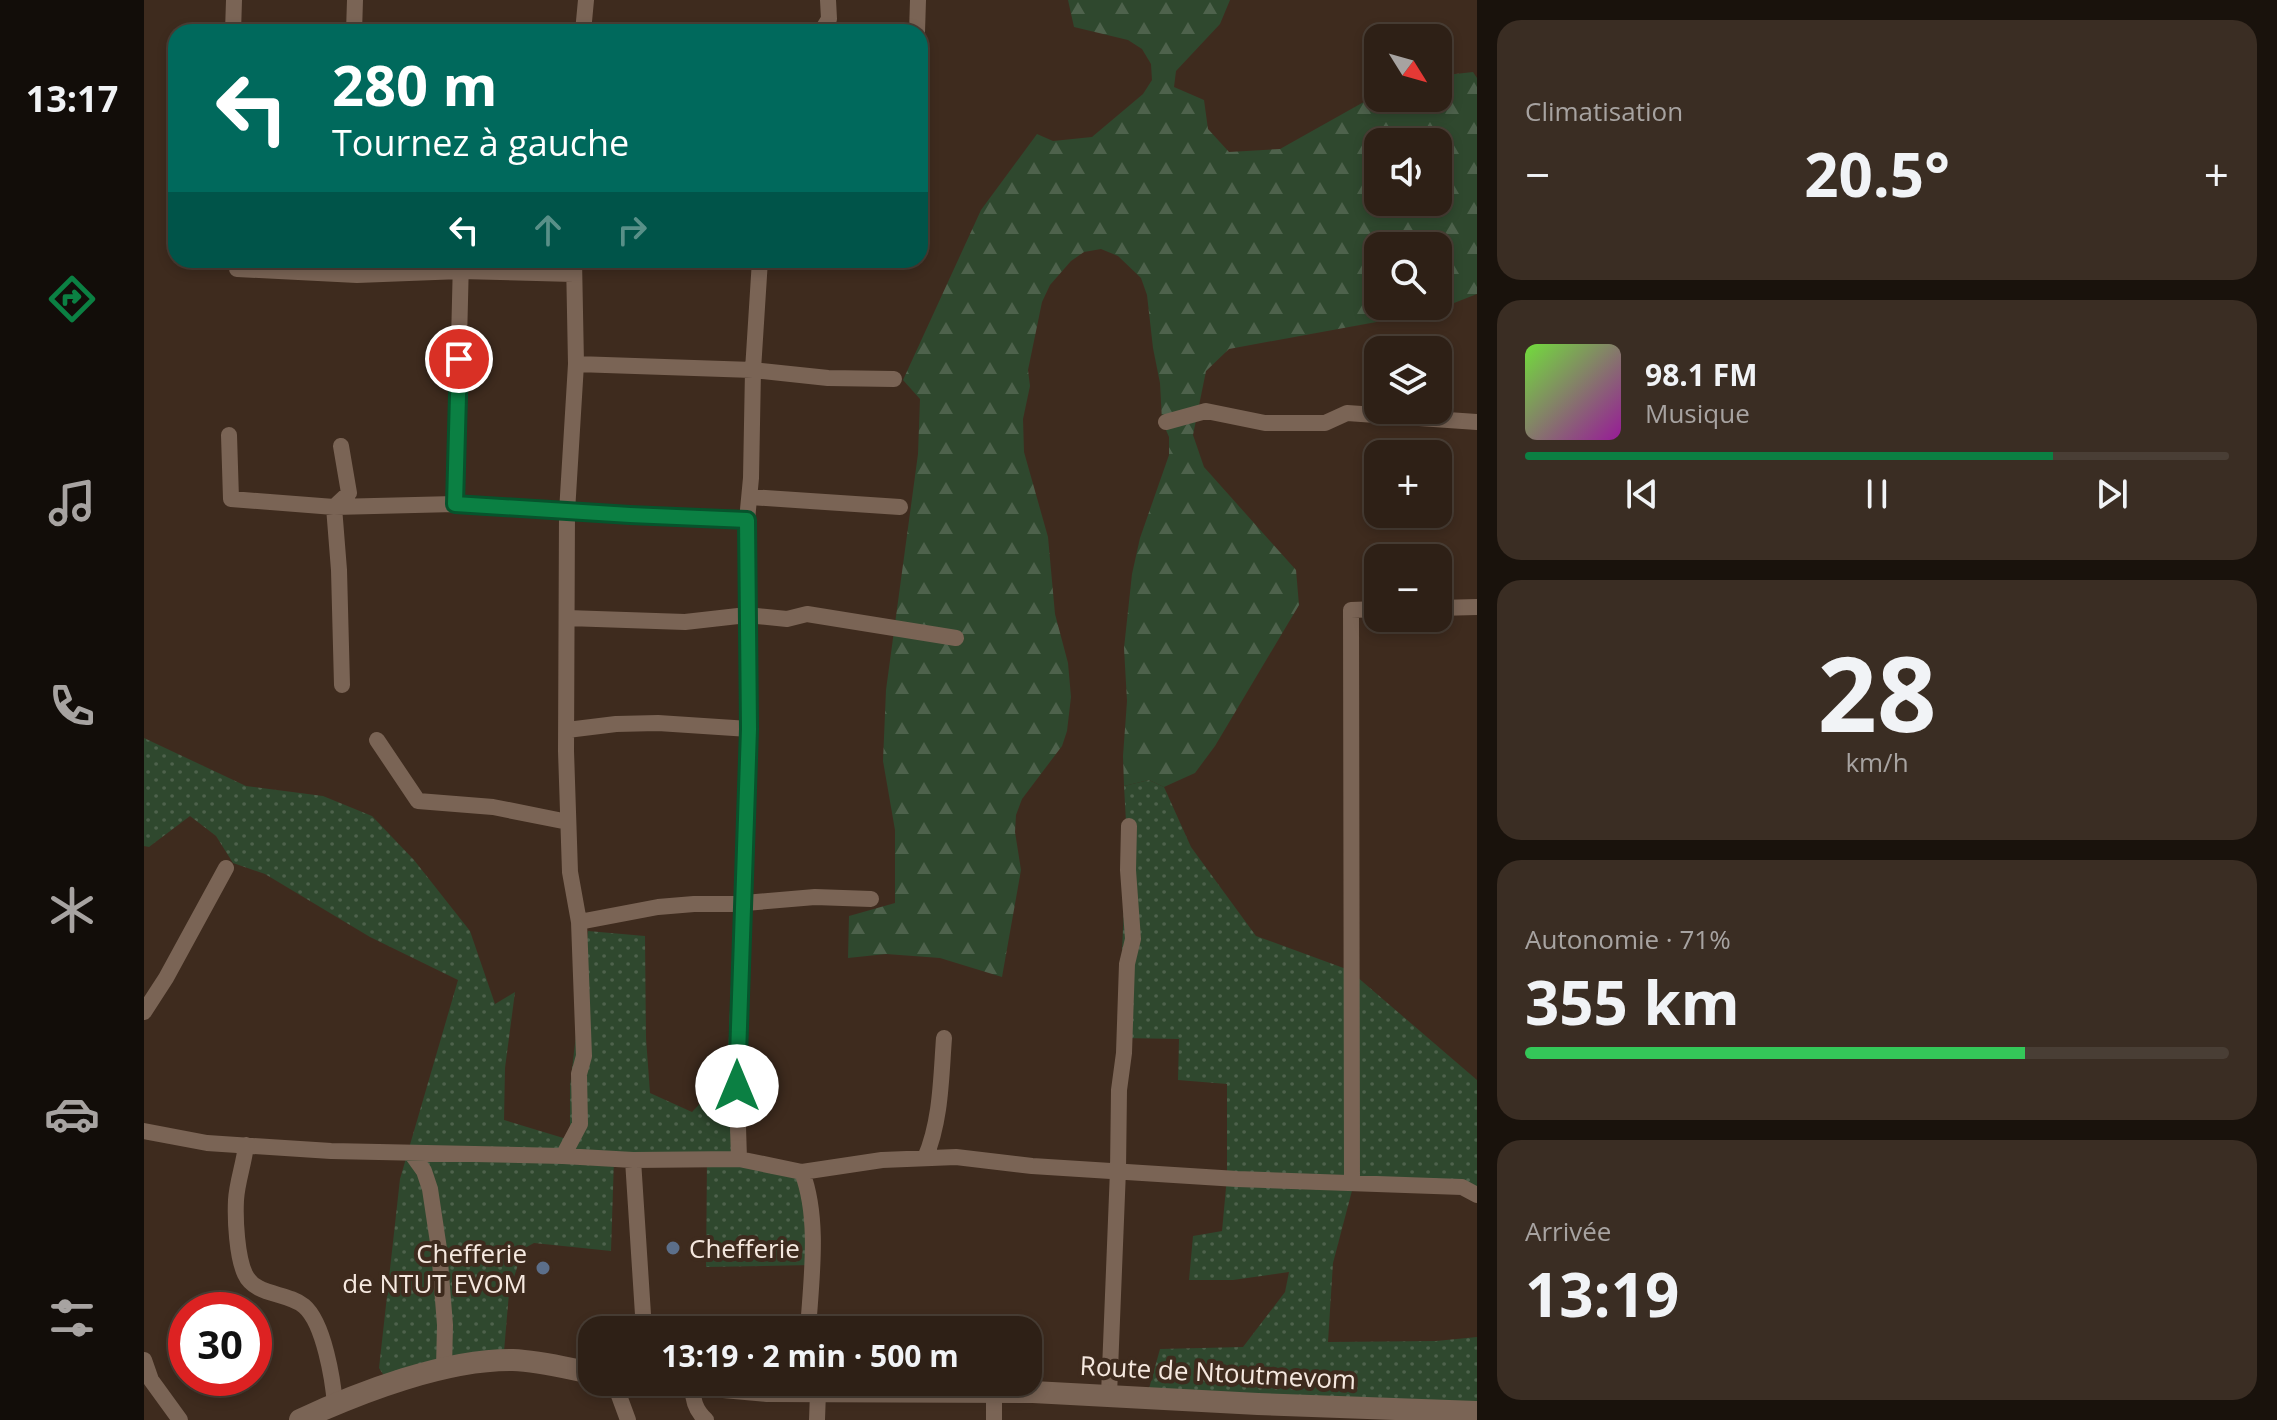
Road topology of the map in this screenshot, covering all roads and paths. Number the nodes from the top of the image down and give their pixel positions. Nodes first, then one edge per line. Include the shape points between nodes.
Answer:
1 (234, 0) edge
2 (355, 0) edge
3 (586, 0) edge
4 (828, 0) edge
5 (918, 0) edge
6 (233, 24) edge
7 (354, 24) edge
8 (584, 24) edge
9 (826, 24) edge
10 (917, 24) edge
11 (237, 268) edge
12 (356, 268) edge
13 (461, 268) edge
14 (574, 268) edge
15 (759, 268) edge
16 (576, 364) junction
17 (753, 370) junction
18 (894, 379) dead end
19 (1166, 422) dead end
20 (1477, 422) edge
21 (229, 435) dead end
22 (341, 446) dead end
23 (750, 497) junction
24 (455, 504) junction
25 (334, 507) junction
26 (900, 507) dead end
27 (567, 512) junction
28 (747, 520) junction
29 (1477, 607) edge
30 (1452, 608) edge
31 (1364, 610) edge
32 (747, 615) junction
33 (567, 618) junction
34 (956, 638) dead end
35 (342, 685) dead end
36 (749, 729) junction
37 (567, 730) junction
38 (377, 740) dead end
39 (568, 822) junction
40 (1129, 826) dead end
41 (226, 868) dead end
42 (871, 899) dead end
43 (742, 903) junction
44 (579, 922) junction
45 (144, 1012) edge
46 (944, 1038) dead end
47 (144, 1131) edge
48 (246, 1145) junction
49 (411, 1153) junction
50 (563, 1156) junction
51 (925, 1158) junction
52 (739, 1159) junction
53 (633, 1160) junction
54 (1118, 1170) junction
55 (802, 1172) junction
56 (1352, 1183) junction
57 (1477, 1195) edge
58 (643, 1316) edge
59 (809, 1316) edge
60 (144, 1360) edge
61 (444, 1368) junction
62 (578, 1370) edge
63 (1042, 1393) edge
64 (1109, 1395) junction
65 (619, 1396) edge
66 (692, 1396) edge
67 (772, 1396) edge
68 (913, 1396) edge
69 (994, 1396) edge
70 (815, 1402) edge
71 (335, 1405) junction
72 (1477, 1412) edge
73 (1304, 1413) edge
74 (180, 1420) edge
75 (300, 1420) edge
76 (628, 1420) edge
77 (706, 1420) edge
78 (994, 1420) edge

1 - 6 street
2 - 7 street
3 - 8 street
4 - 9 street
5 - 10 street
11 - 12 street
13 - 24 street
14 - 16 street
15 - 17 street
16 - 17 street
16 - 27 street
17 - 18 street
17 - 23 street
19 - 20 street via 1206,411 1265,423 1325,423 1347,413
21 - 25 street via 231,499
22 - 25 street via 349,493
23 - 26 street
23 - 28 street
24 - 25 street
24 - 27 street
25 - 35 street
27 - 28 street
27 - 33 street
28 - 32 street
29 - 30 street
31 - 56 street via 1351,610
32 - 33 street via 685,622
32 - 34 street via 777,619 807,614
32 - 36 street
33 - 37 street
36 - 37 street via 658,723
36 - 43 street
37 - 39 street
38 - 39 street via 418,801 493,807
39 - 44 street
40 - 54 street via 1133,939 1127,964
41 - 45 street
42 - 43 street
43 - 44 street via 658,907
43 - 52 street via 736,1062
44 - 50 street via 584,1056 580,1124
46 - 51 street via 935,1127
47 - 48 street
48 - 49 street
48 - 71 street via 236,1200 246,1277 254,1286 305,1307 323,1340
49 - 50 street
49 - 61 street via 430,1189 445,1325
50 - 53 street
51 - 54 street
51 - 55 street
52 - 53 street
52 - 55 street
53 - 58 street
54 - 56 street
54 - 64 street
55 - 59 street via 812,1227
56 - 57 street via 1462,1187
60 - 74 street via 151,1380
61 - 62 street via 512,1360
61 - 71 street
63 - 64 street, Route de Ntoutmevom
64 - 73 street, Route de Ntoutmevom
65 - 76 street
66 - 77 street
67 - 70 street, Route de Ntoutmevom
68 - 70 street, Route de Ntoutmevom
69 - 78 street
71 - 75 street
72 - 73 street, Route de Ntoutmevom

